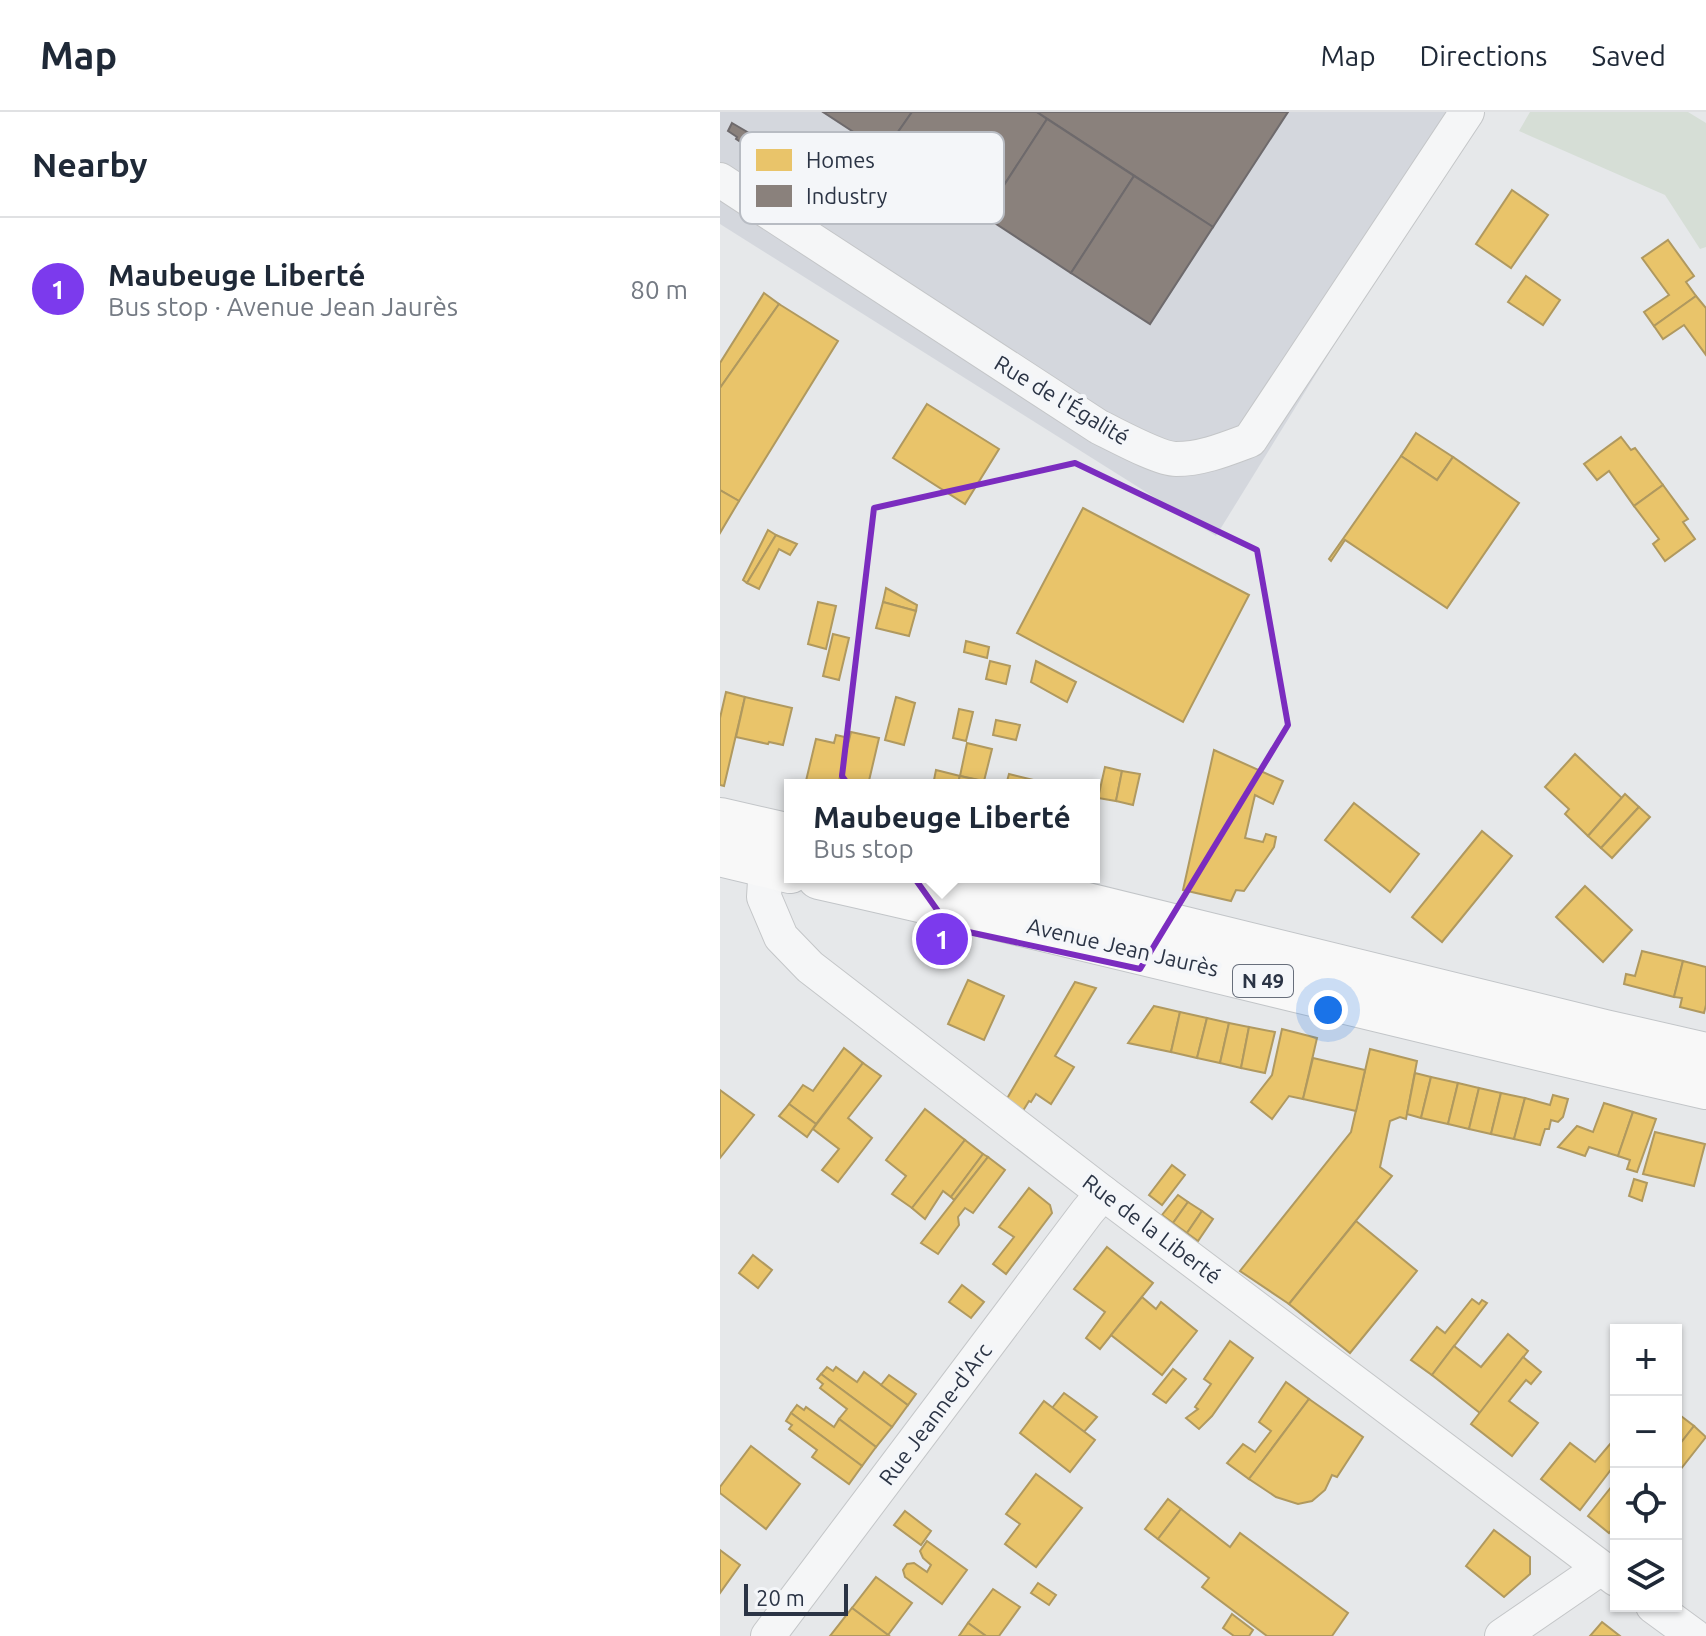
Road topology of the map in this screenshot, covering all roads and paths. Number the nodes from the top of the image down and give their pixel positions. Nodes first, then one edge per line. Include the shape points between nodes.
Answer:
1 (1467, 112) edge
2 (720, 180) edge
3 (740, 193) edge
4 (788, 224) edge
5 (720, 820) edge
6 (780, 851) edge
7 (720, 854) edge
8 (845, 883) edge
9 (997, 883) edge
10 (1706, 1055) edge
11 (1706, 1087) edge
12 (1103, 1193) junction
13 (1609, 1573) edge
14 (1661, 1612) edge
15 (768, 1636) edge
16 (1502, 1636) edge
17 (1694, 1636) edge

1 - 4 street, Rue de l'Égalité via 1250,440 1211,455 1173,459 1099,427
2 - 3 street, Rue de l'Égalité
5 - 6 main road
6 - 7 main road
6 - 12 street, Rue de la Liberté via 764,897 781,937 810,967
8 - 11 main road, Avenue Jean Jaurès / N 49
9 - 10 main road, Avenue Jean Jaurès / N 49
12 - 13 street, Rue de la Liberté
12 - 15 street, Rue Jeanne-d'Arc
13 - 16 street
14 - 17 street

